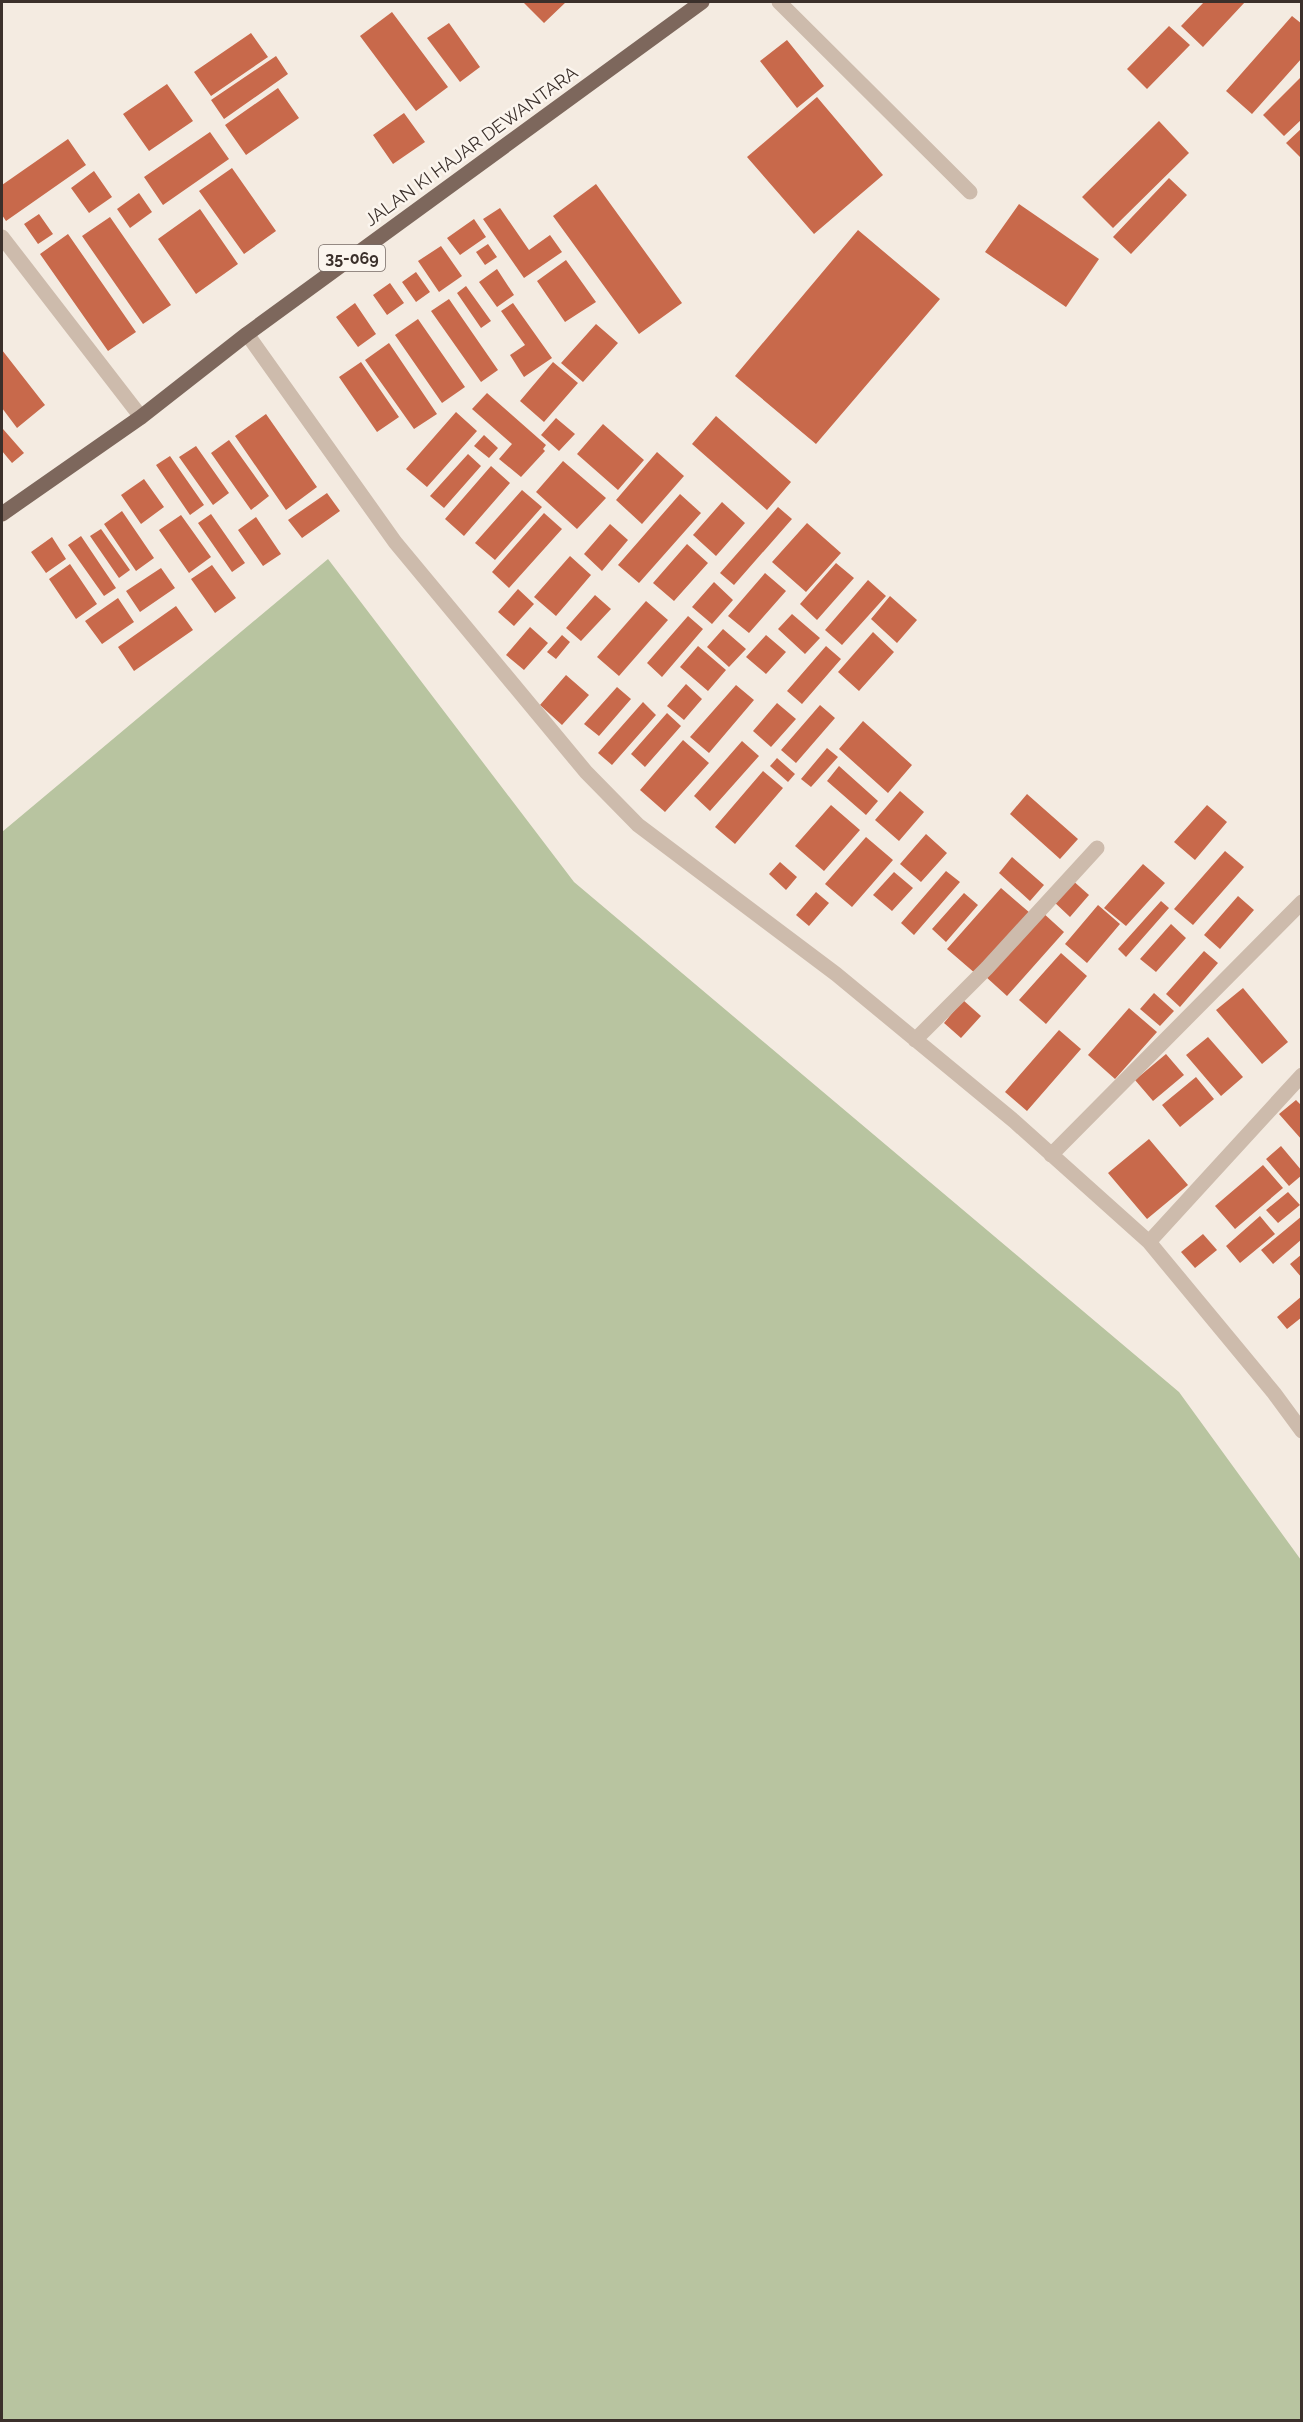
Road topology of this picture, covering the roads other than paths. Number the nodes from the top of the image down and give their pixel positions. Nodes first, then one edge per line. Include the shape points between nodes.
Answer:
1 (702, 2) edge
2 (779, 2) edge
3 (970, 192) dead end
4 (2, 237) edge
5 (247, 334) junction
6 (141, 417) junction
7 (2, 514) edge
8 (1097, 848) dead end
9 (1302, 902) edge
10 (915, 1040) junction
11 (1302, 1075) edge
12 (1051, 1155) junction
13 (1149, 1242) junction
14 (1302, 1431) edge

1 - 5 main road, JALAN KI HAJAR DEWANTARA / 35-069
2 - 3 street
4 - 6 street
5 - 6 main road, JALAN KI HAJAR DEWANTARA / 35-069
5 - 10 street via 395,542 585,772 638,825 836,974
6 - 7 main road, JALAN KI HAJAR DEWANTARA / 35-069
8 - 10 street
9 - 12 street
10 - 12 street
11 - 13 street
12 - 13 street
13 - 14 street

